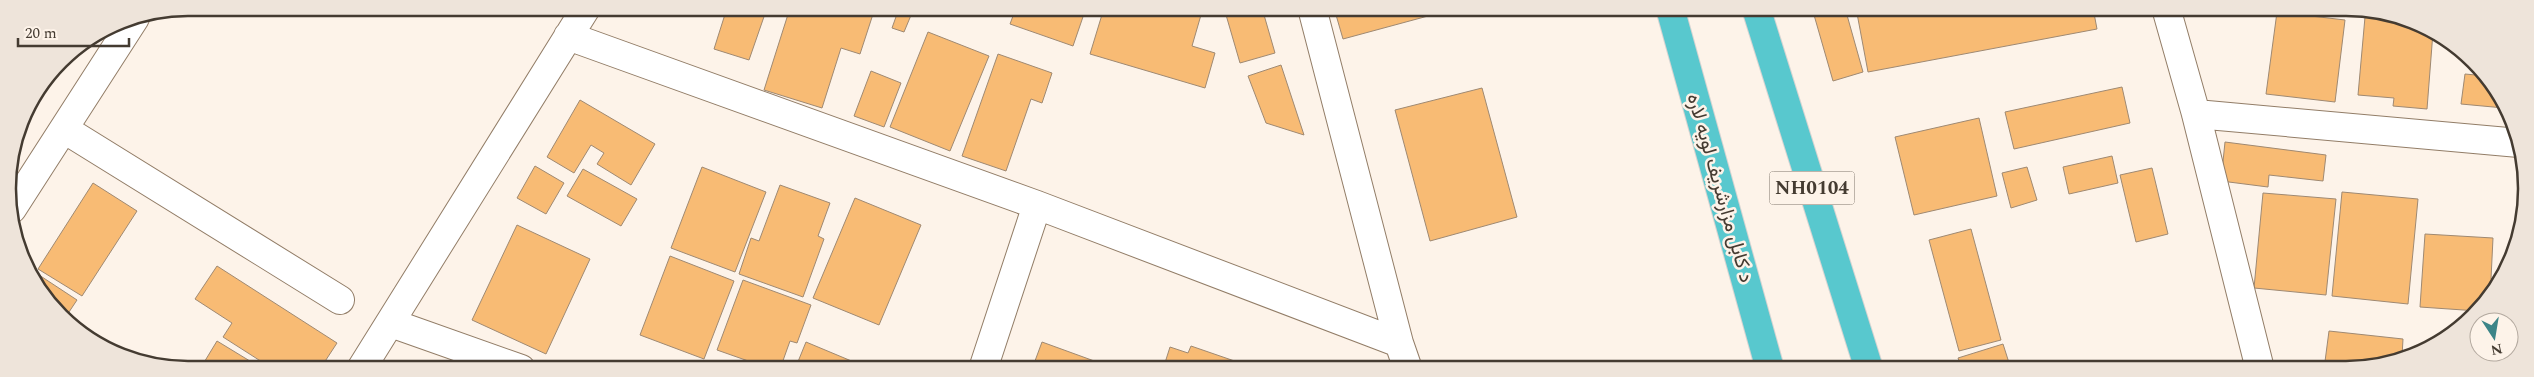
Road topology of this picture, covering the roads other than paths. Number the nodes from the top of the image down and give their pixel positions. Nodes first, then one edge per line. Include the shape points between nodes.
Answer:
1 (581, 16) edge
2 (1314, 17) edge
3 (1672, 17) edge
4 (1759, 17) edge
5 (2169, 17) edge
6 (130, 26) edge
7 (568, 36) junction
8 (2196, 114) junction
9 (64, 129) junction
10 (2511, 142) edge
11 (17, 201) edge
12 (1038, 205) junction
13 (340, 300) dead end
14 (391, 323) junction
15 (1399, 343) junction
16 (367, 360) edge
17 (496, 360) edge
18 (986, 360) edge
19 (1405, 360) edge
20 (1768, 360) edge
21 (1866, 360) edge
22 (2258, 360) edge

1 - 7 street
2 - 15 street
3 - 20 highway, د کابل مزارشریف لویه لاره
4 - 21 highway, NH0104
5 - 8 street
6 - 9 street
7 - 12 street
7 - 14 street
8 - 10 street
8 - 22 street
9 - 11 street
9 - 13 street
12 - 15 street
12 - 18 street
14 - 16 street
14 - 17 street
15 - 19 street

